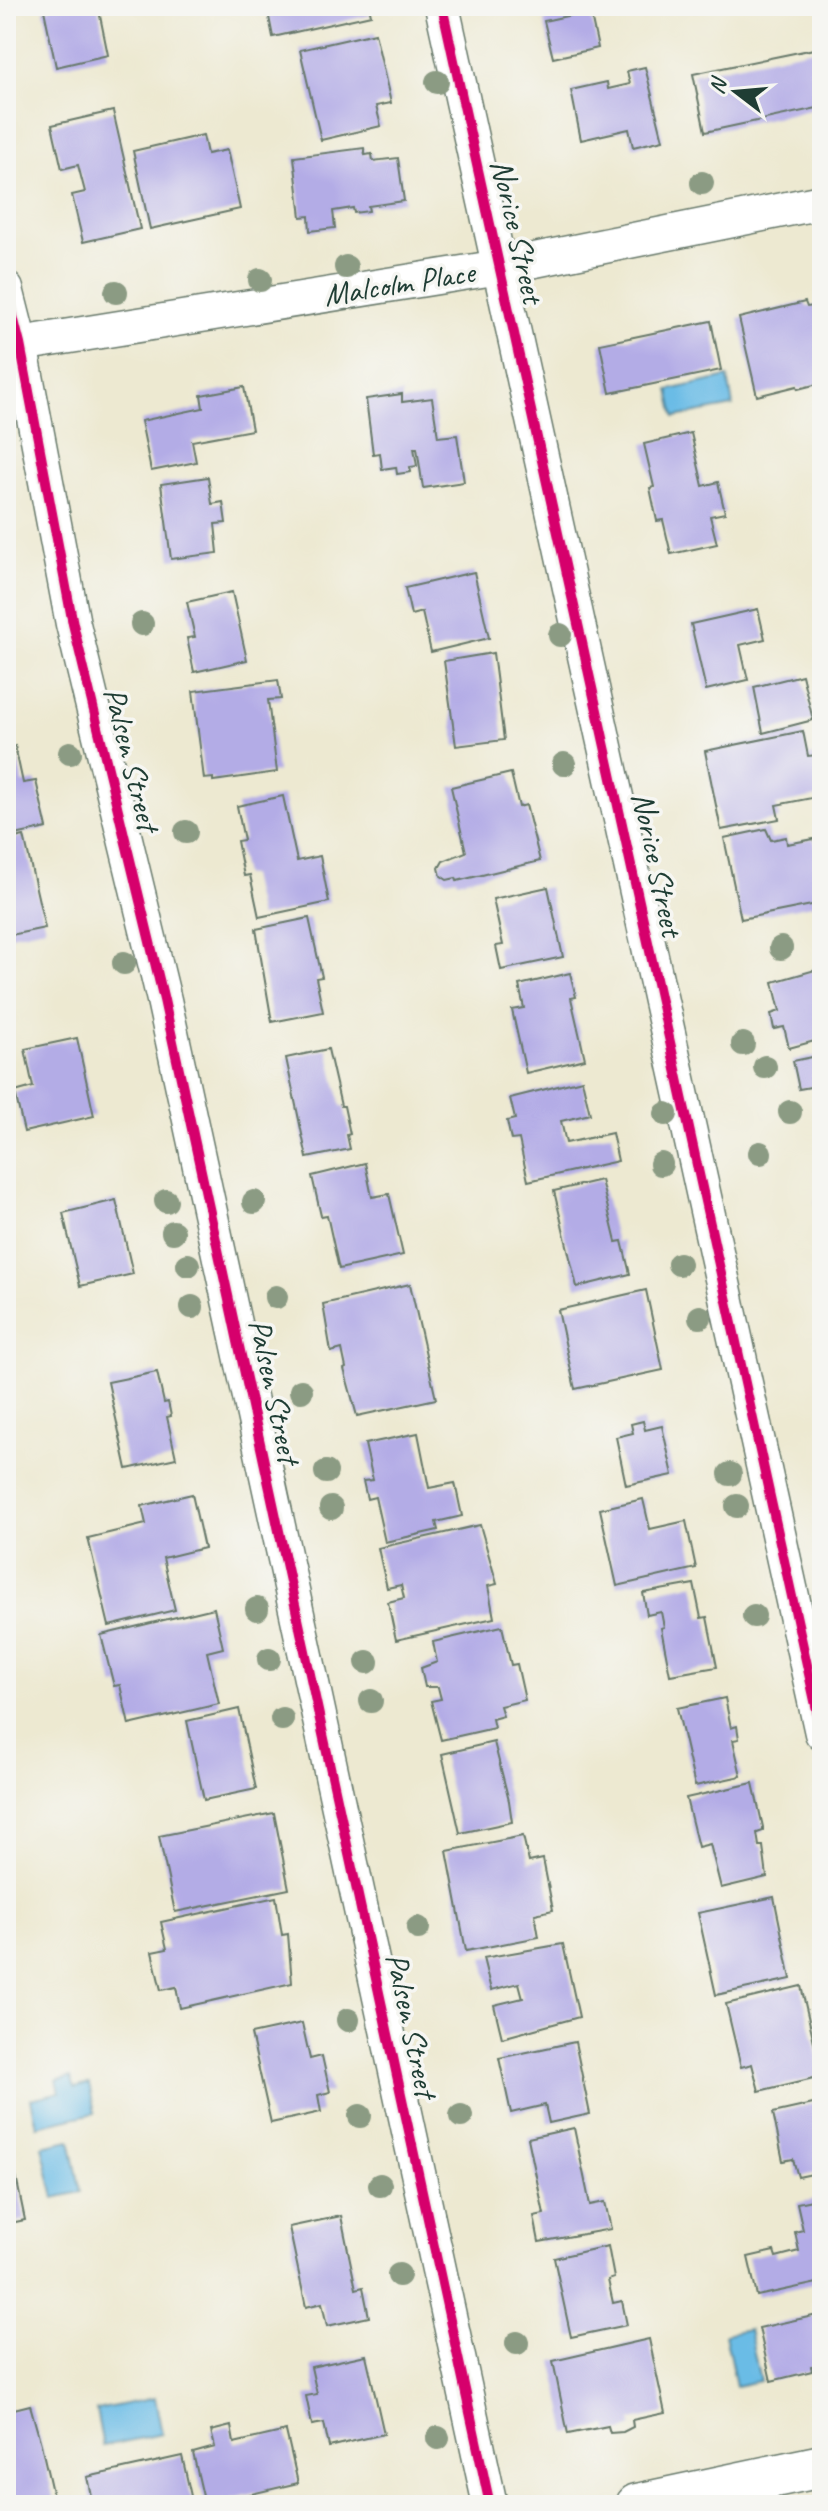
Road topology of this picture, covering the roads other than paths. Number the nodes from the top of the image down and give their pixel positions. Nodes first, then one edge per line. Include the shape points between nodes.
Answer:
1 (442, 6) edge
2 (822, 202) edge
3 (500, 267) junction
4 (6, 289) edge
5 (20, 344) junction
6 (822, 1733) edge
7 (822, 2466) edge
8 (490, 2505) edge
9 (637, 2505) edge

1 - 3 street, Norice Street
2 - 3 street, Malcolm Place
3 - 5 street, Malcolm Place
3 - 6 street, Norice Street
4 - 5 street, Palsen Street
5 - 8 street, Palsen Street via 73,624 164,1000
7 - 9 street

